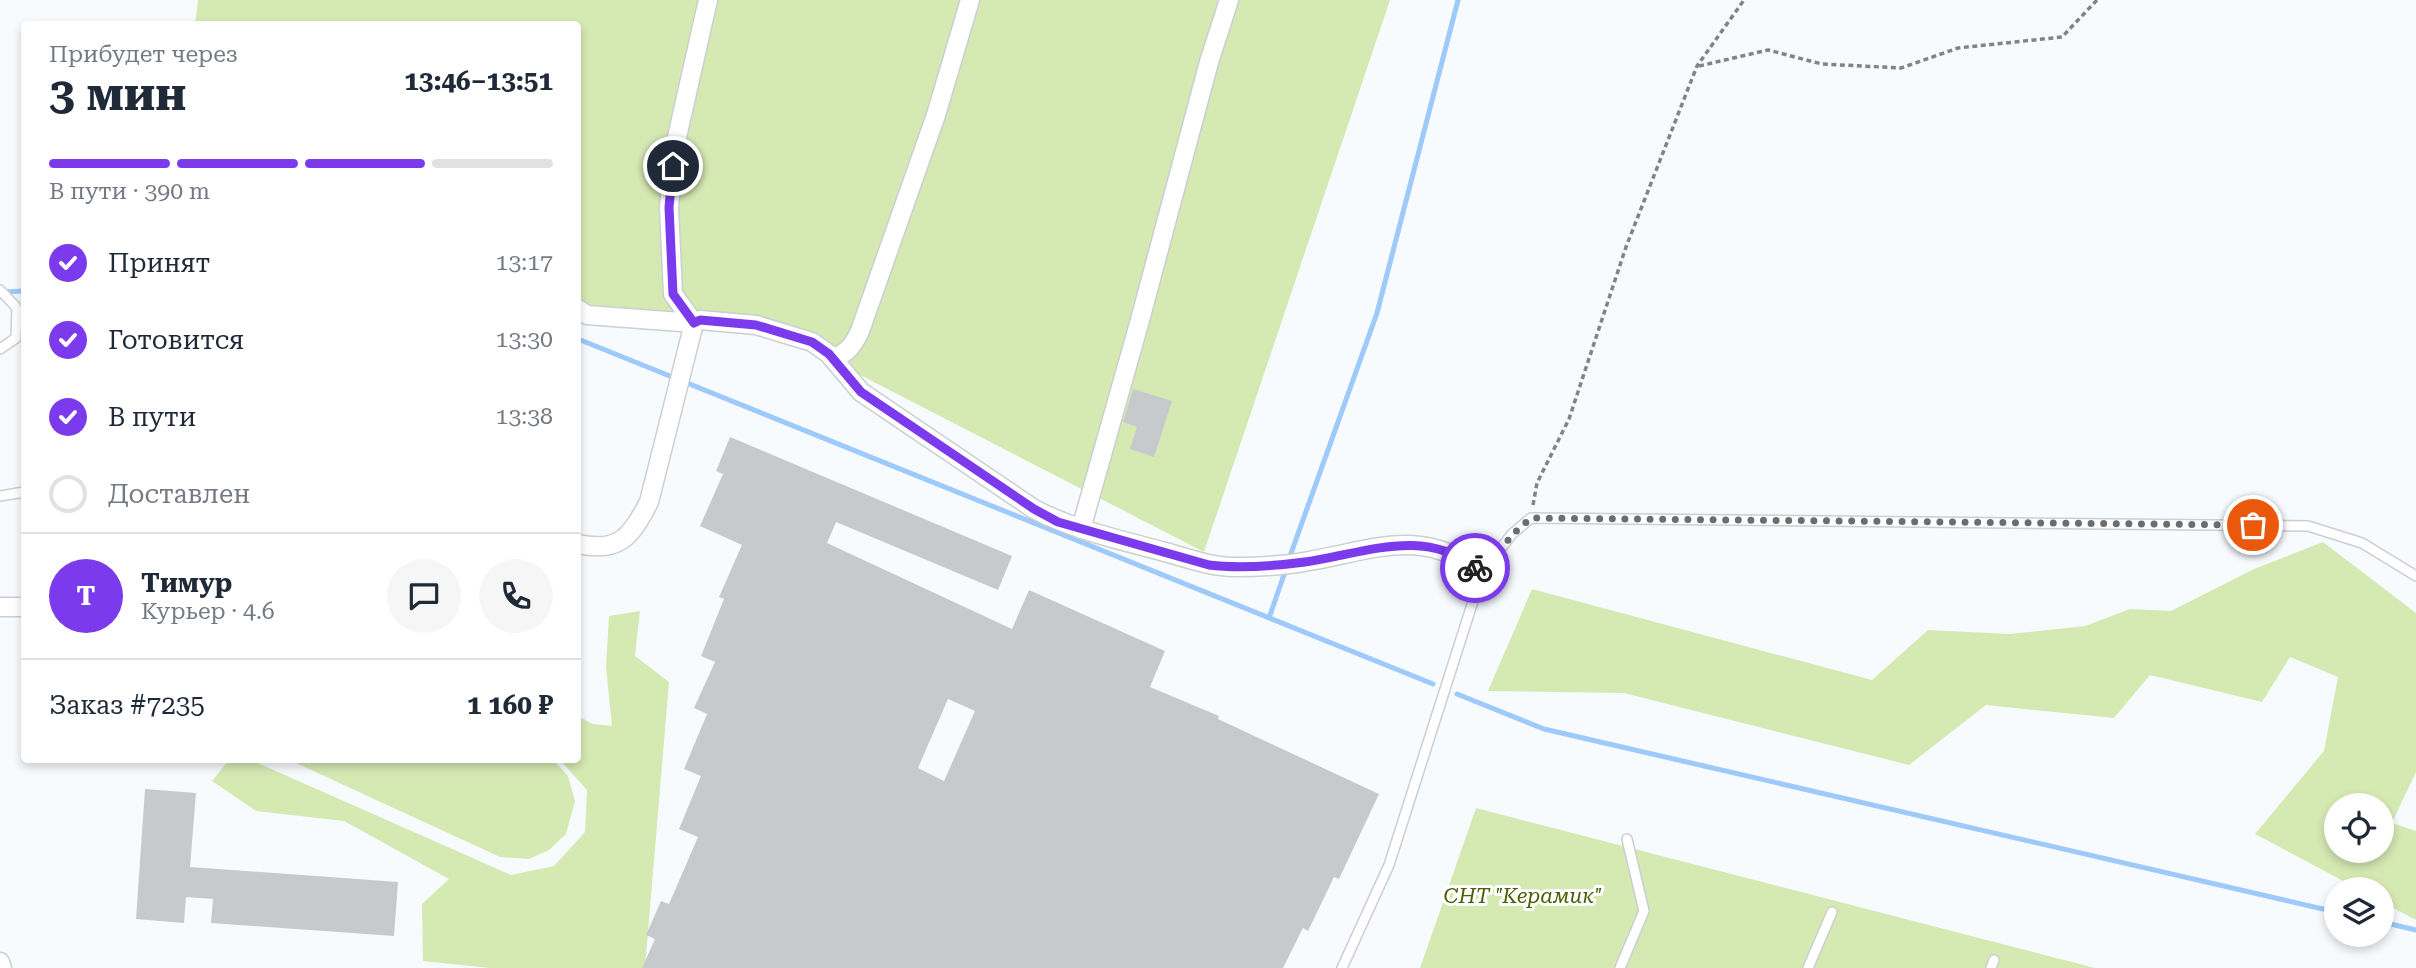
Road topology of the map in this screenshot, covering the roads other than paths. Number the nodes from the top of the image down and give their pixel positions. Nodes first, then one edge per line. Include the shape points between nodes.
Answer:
1 (708, 0) edge
2 (970, 0) edge
3 (1229, 0) edge
4 (0, 290) edge
5 (581, 313) edge
6 (694, 323) junction
7 (0, 349) edge
8 (833, 359) junction
9 (21, 492) edge
10 (0, 495) edge
11 (1081, 528) junction
12 (581, 545) edge
13 (1482, 573) junction
14 (2416, 576) edge
15 (0, 607) edge
16 (21, 607) edge
17 (1627, 839) dead end
18 (1832, 912) dead end
19 (0, 962) edge
20 (2, 968) edge
21 (1342, 968) edge
22 (1620, 968) edge
23 (1808, 968) edge

1 - 6 street via 676,146 669,207 673,294
2 - 8 street via 936,115 860,331 846,353
3 - 11 street
4 - 7 lane via 17,308 16,338
5 - 6 street
6 - 8 street via 756,325 812,342
6 - 12 street via 649,502 639,522 624,540 609,547
8 - 11 street via 861,392 1034,509
9 - 10 lane
11 - 13 street via 1231,568 1308,562 1415,544 1442,550
13 - 14 lane via 1531,518 2308,526 2362,542
13 - 21 lane via 1389,865
15 - 16 street
17 - 22 lane via 1644,911
18 - 23 lane
19 - 20 street

